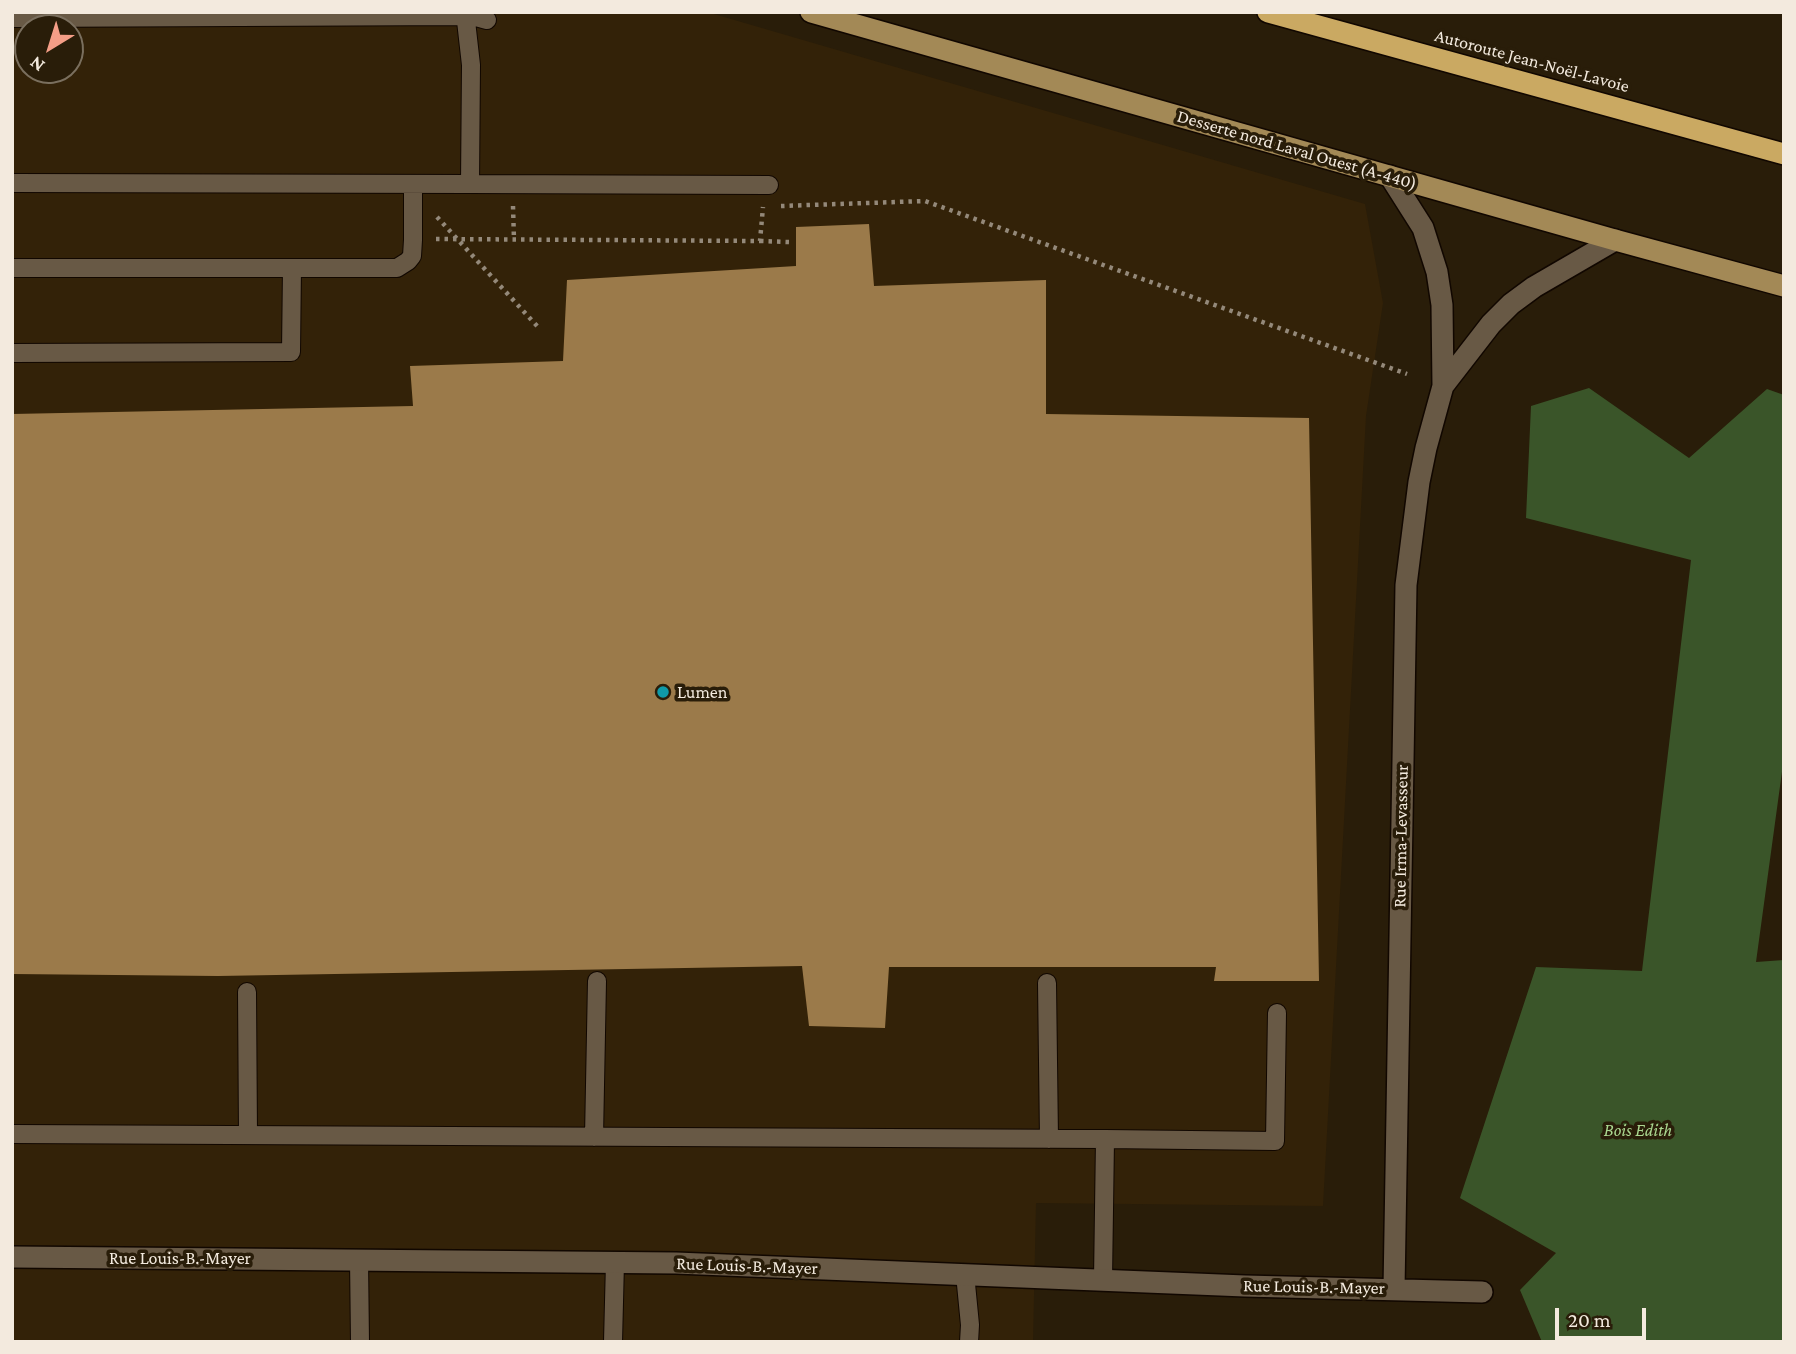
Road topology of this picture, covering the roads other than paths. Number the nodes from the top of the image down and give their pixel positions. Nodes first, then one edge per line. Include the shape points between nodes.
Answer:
1 (811, 12) edge
2 (1268, 12) edge
3 (465, 14) edge
4 (489, 16) edge
5 (12, 18) edge
6 (471, 65) junction
7 (1784, 154) edge
8 (1390, 176) junction
9 (12, 183) edge
10 (413, 184) junction
11 (470, 184) junction
12 (769, 185) dead end
13 (1615, 240) junction
14 (12, 268) edge
15 (292, 268) junction
16 (1784, 286) edge
17 (12, 353) edge
18 (1443, 387) junction
19 (597, 981) dead end
20 (1047, 983) dead end
21 (247, 992) dead end
22 (1278, 1013) dead end
23 (12, 1134) edge
24 (248, 1135) junction
25 (594, 1137) junction
26 (1049, 1139) junction
27 (1105, 1139) junction
28 (12, 1257) edge
29 (359, 1259) junction
30 (615, 1262) junction
31 (965, 1274) junction
32 (1103, 1280) junction
33 (1394, 1289) junction
34 (1482, 1292) dead end
35 (360, 1342) edge
36 (614, 1342) edge
37 (970, 1342) edge

1 - 8 main road, Desserte nord Laval Ouest (A-440)
2 - 7 highway, Autoroute Jean-Noël-Lavoie
3 - 4 lane
3 - 5 lane
3 - 6 lane
4 - 6 lane
6 - 11 lane
8 - 13 main road, Desserte nord Laval Ouest (A-440)
8 - 18 street, Rue Irma-Levasseur via 1423,228 1437,272
9 - 10 lane
10 - 11 lane
10 - 15 lane via 412,256 403,265 390,269
11 - 12 lane
13 - 16 main road, Desserte nord Laval Ouest (A-440)
13 - 18 street, Rue Irma-Levasseur via 1511,304 1490,324
14 - 15 lane
15 - 17 lane via 291,352
18 - 33 street, Rue Irma-Levasseur via 1419,482 1406,585
19 - 25 lane
20 - 26 lane
21 - 24 lane
22 - 27 lane via 1275,1141
23 - 24 lane
24 - 25 lane
25 - 26 lane
26 - 27 lane
27 - 32 lane
28 - 29 street, Rue Louis-B.-Mayer
29 - 30 street, Rue Louis-B.-Mayer
29 - 35 lane
30 - 31 street, Rue Louis-B.-Mayer
30 - 36 lane
31 - 32 street, Rue Louis-B.-Mayer
31 - 37 lane
32 - 33 street, Rue Louis-B.-Mayer
33 - 34 street, Rue Louis-B.-Mayer

